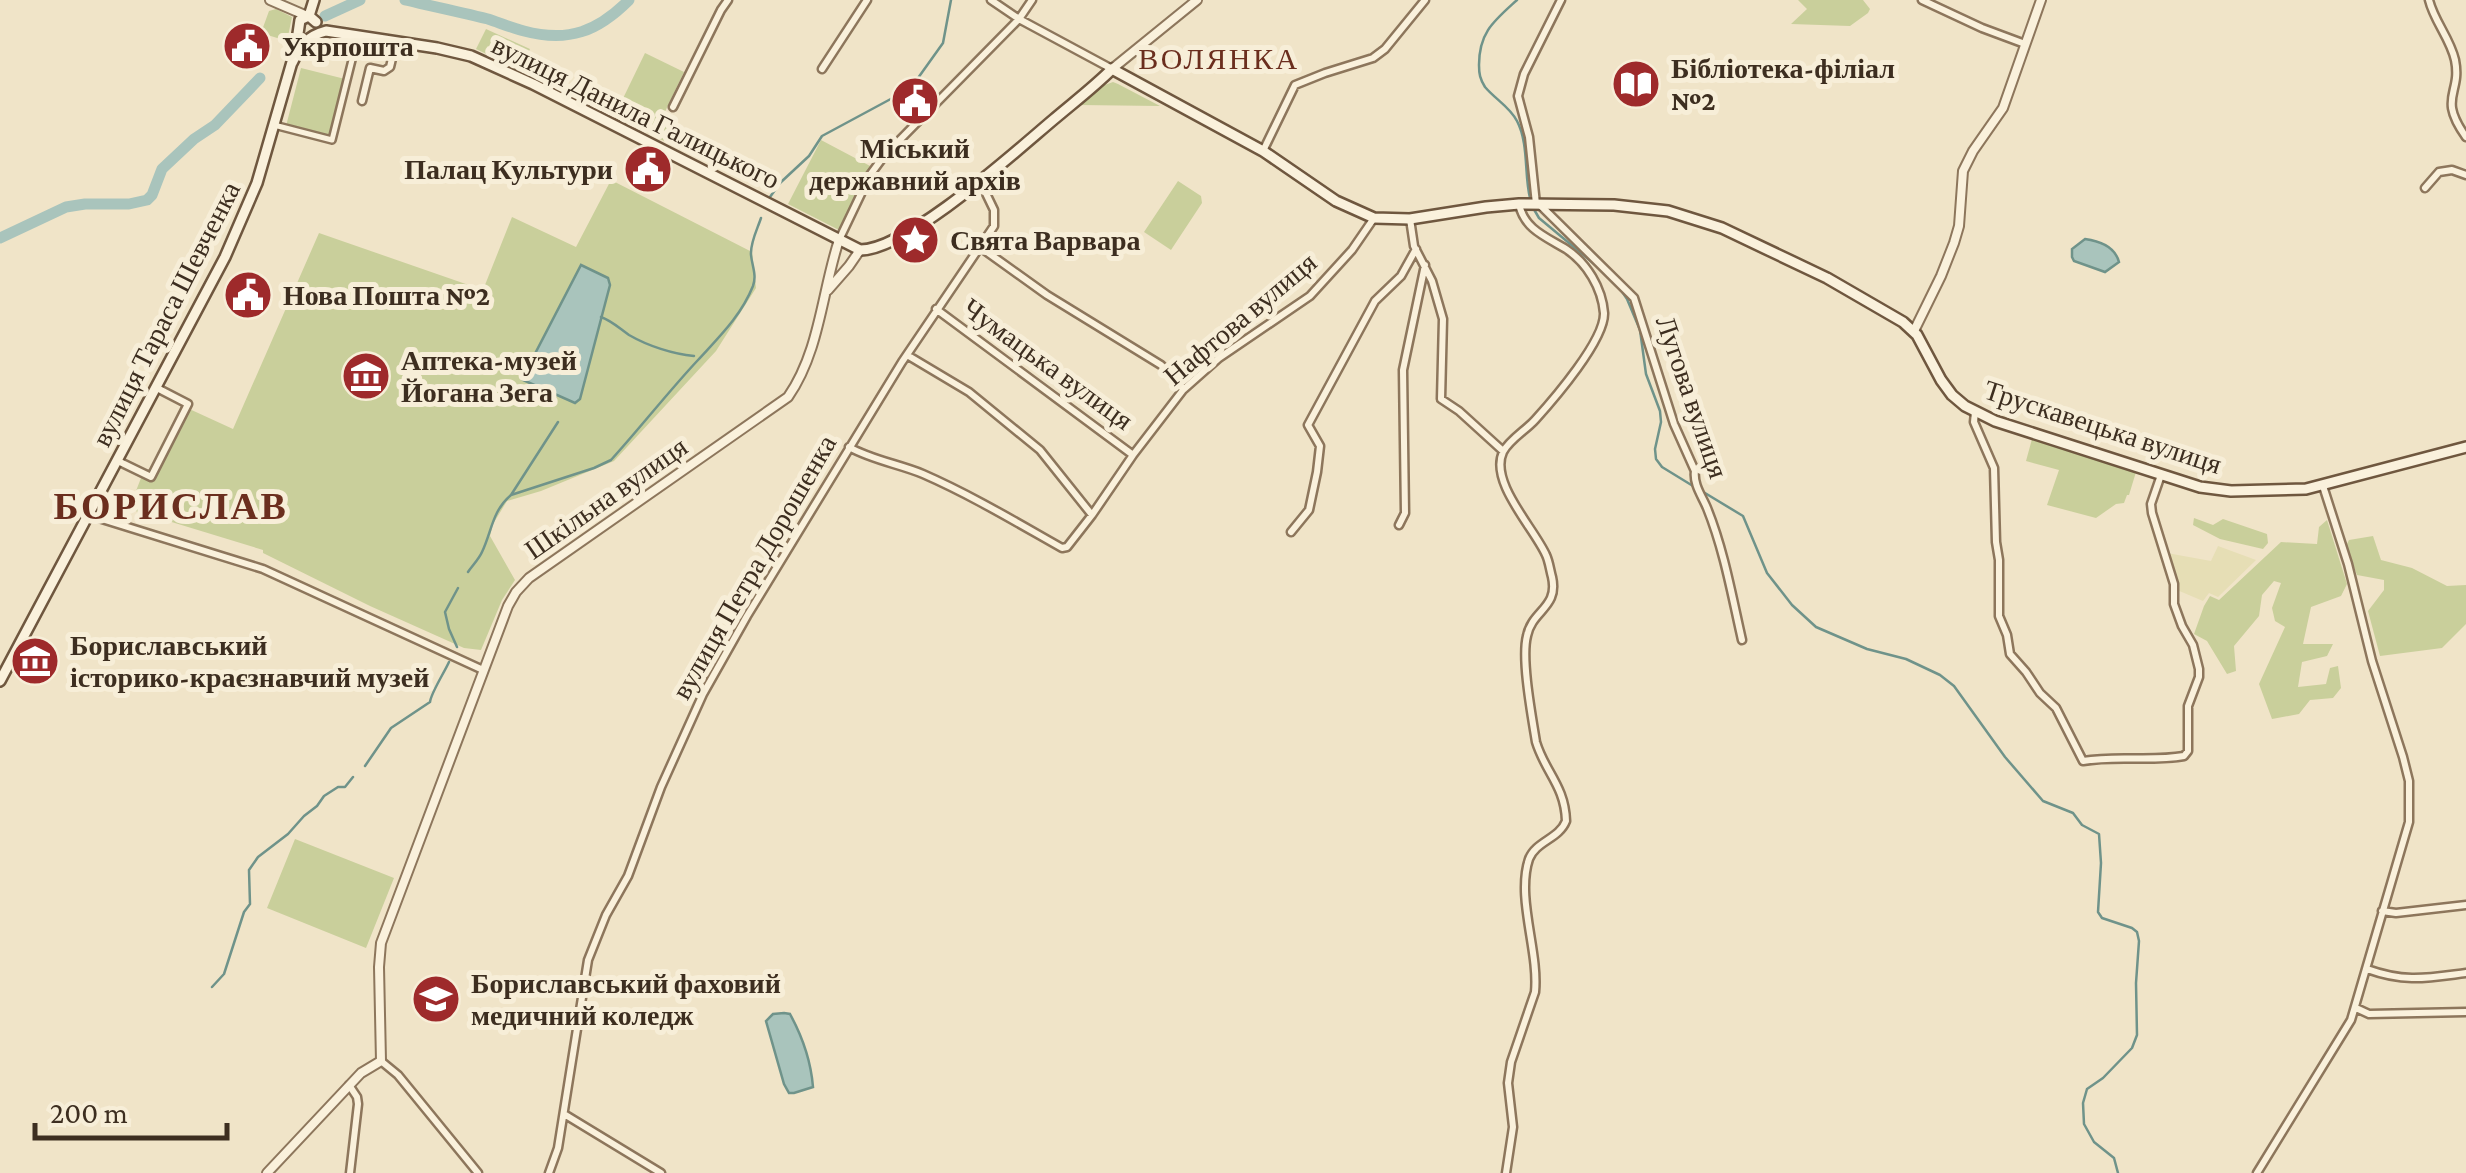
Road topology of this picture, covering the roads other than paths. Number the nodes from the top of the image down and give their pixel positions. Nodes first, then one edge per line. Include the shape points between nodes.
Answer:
1 (270, 0) edge
2 (728, 0) edge
3 (867, 0) edge
4 (990, 0) edge
5 (1032, 0) edge
6 (1197, 0) edge
7 (1425, 0) edge
8 (1561, 0) edge
9 (1922, 0) edge
10 (2041, 0) edge
11 (2429, 0) edge
12 (308, 17) edge
13 (1019, 19) junction
14 (326, 31) junction
15 (312, 35) junction
16 (358, 36) junction
17 (396, 42) junction
18 (2025, 44) junction
19 (292, 63) junction
20 (822, 68) dead end
21 (1112, 69) junction
22 (362, 101) dead end
23 (673, 107) dead end
24 (274, 124) junction
25 (2466, 137) edge
26 (1262, 150) junction
27 (2466, 175) edge
28 (980, 182) junction
29 (2425, 188) dead end
30 (1531, 204) junction
31 (1374, 218) junction
32 (1410, 219) junction
33 (839, 240) junction
34 (980, 247) junction
35 (1416, 249) junction
36 (860, 250) junction
37 (1425, 264) junction
38 (828, 290) junction
39 (936, 310) junction
40 (1914, 330) junction
41 (907, 355) junction
42 (156, 388) junction
43 (1183, 390) junction
44 (1975, 412) junction
45 (2466, 447) edge
46 (850, 448) junction
47 (1504, 451) junction
48 (1133, 455) junction
49 (118, 460) junction
50 (2161, 475) junction
51 (2323, 486) junction
52 (88, 514) junction
53 (1092, 514) junction
54 (1400, 525) dead end
55 (1292, 532) dead end
56 (1742, 640) dead end
57 (484, 670) junction
58 (0, 681) edge
59 (2466, 905) edge
60 (2382, 911) junction
61 (2368, 969) junction
62 (2466, 972) edge
63 (2356, 1008) junction
64 (2466, 1012) edge
65 (381, 1061) junction
66 (349, 1085) junction
67 (564, 1114) junction
68 (266, 1173) edge
69 (350, 1173) edge
70 (478, 1173) edge
71 (549, 1173) edge
72 (661, 1173) edge
73 (1506, 1173) edge
74 (2257, 1173) edge

1 - 12 street
2 - 23 street
3 - 20 street
4 - 13 street
5 - 13 street
6 - 21 street
7 - 26 street via 1373,58 1295,85
8 - 30 street via 1518,96 1529,137
9 - 18 street
10 - 18 street
11 - 25 street via 2454,58 2450,106
12 - 14 main road
12 - 15 main road via 307,36
12 - 19 main road, вулиця Тараса Шевченка
13 - 21 street
13 - 33 street via 884,156
14 - 15 main road
14 - 16 main road, вулиця Данила Галицького
15 - 19 main road
16 - 17 main road, вулиця Данила Галицького
16 - 24 street via 332,140
17 - 22 street via 390,67 370,68
17 - 33 main road, вулиця Данила Галицького via 462,53 500,68
18 - 40 street via 2003,108 1963,171 1954,244
19 - 24 main road, вулиця Тараса Шевченка
21 - 26 main road, Трускавецька вулиця
21 - 28 main road
24 - 42 main road, вулиця Тараса Шевченка via 242,220
26 - 31 main road, Трускавецька вулиця
27 - 29 street via 2439,172
28 - 34 street, вулиця Петра Дорошенка via 995,218
28 - 36 main road via 888,243
30 - 32 main road, Трускавецька вулиця
30 - 40 main road, Трускавецька вулиця via 1636,206 1707,222 1827,278
30 - 47 street via 1522,216 1589,272 1604,320 1589,352
30 - 56 street, Лугова вулиця via 1634,298 1722,554
31 - 32 main road, Трускавецька вулиця
31 - 43 street, Нафтова вулиця via 1310,296
32 - 35 street
33 - 36 main road, вулиця Данила Галицького
33 - 38 street, Шкільна вулиця
34 - 39 street, вулиця Петра Дорошенка
34 - 43 street via 1161,366
35 - 37 street
35 - 55 street via 1402,276 1375,301 1308,425 1320,446 1317,472 1309,510
36 - 38 street, Шкільна вулиця
37 - 47 street via 1443,319 1440,395
37 - 54 street via 1403,370
38 - 57 street, Шкільна вулиця via 788,398 529,578 508,606
39 - 41 street, вулиця Петра Дорошенка
39 - 48 street, Чумацька вулиця
40 - 44 main road, Трускавецька вулиця via 1946,387
41 - 46 street, вулиця Петра Дорошенка
41 - 53 street via 969,392 1040,450
42 - 49 main road, вулиця Тараса Шевченка
42 - 49 street via 188,404 150,477
43 - 48 street, Нафтова вулиця
44 - 50 main road, Трускавецька вулиця
44 - 50 street via 1994,468 1999,616 2010,654 2056,708 2082,762 2158,760 2188,751 2188,706 2199,670 2174,604 2152,513
45 - 51 main road, Трускавецька вулиця
46 - 53 street, Нафтова вулиця via 922,474 1062,548
46 - 67 street, вулиця Петра Дорошенка via 703,694 660,786 588,960
47 - 73 street via 1504,484 1546,555 1553,581 1552,600 1530,626 1526,648 1536,742 1563,795 1566,820 1528,866 1536,983 1508,1083 1513,1127
48 - 53 street, Нафтова вулиця
49 - 52 main road, вулиця Тараса Шевченка
50 - 51 main road, Трускавецька вулиця via 2231,492
51 - 60 street via 2409,782 2409,822
52 - 57 street via 263,569
52 - 58 main road, вулиця Тараса Шевченка
57 - 65 street, Шкільна вулиця via 381,943
59 - 60 street
60 - 61 street
61 - 62 street via 2406,979
61 - 63 street
63 - 64 street via 2369,1014
63 - 74 street
65 - 66 street
65 - 70 street
66 - 68 street
66 - 69 street via 358,1104
67 - 71 street, вулиця Петра Дорошенка
67 - 72 street

